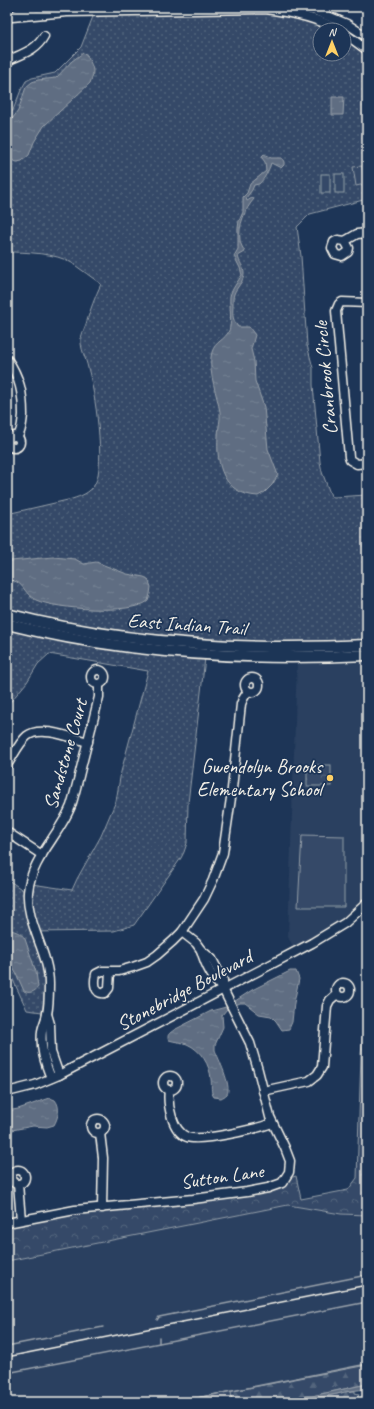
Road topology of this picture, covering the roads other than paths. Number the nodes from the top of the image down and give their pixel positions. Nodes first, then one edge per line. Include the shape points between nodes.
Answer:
1 (34, 7) edge
2 (306, 7) edge
3 (10, 18) edge
4 (321, 22) edge
5 (44, 36) dead end
6 (367, 37) edge
7 (352, 39) edge
8 (367, 50) edge
9 (7, 60) edge
10 (367, 233) edge
11 (345, 241) dead end
12 (367, 303) edge
13 (7, 359) edge
14 (18, 436) dead end
15 (367, 463) edge
16 (7, 614) edge
17 (7, 624) edge
18 (367, 645) edge
19 (367, 655) edge
20 (99, 684) dead end
21 (248, 691) dead end
22 (88, 742) junction
23 (7, 765) edge
24 (7, 832) edge
25 (42, 855) junction
26 (367, 902) edge
27 (182, 932) junction
28 (110, 971) dead end
29 (223, 989) junction
30 (337, 994) dead end
31 (47, 1014) junction
32 (59, 1075) junction
33 (51, 1078) junction
34 (169, 1090) dead end
35 (263, 1091) junction
36 (7, 1092) edge
37 (272, 1123) junction
38 (100, 1133) dead end
39 (18, 1184) dead end
40 (102, 1208) junction
41 (21, 1220) junction
42 (7, 1223) edge

1 - 3 street
2 - 6 street via 343,22
3 - 4 street via 67,12 265,9 309,17
5 - 9 street via 32,49
7 - 8 street
10 - 11 street via 357,234
12 - 15 street, Cranbrook Circle via 342,302 336,311 349,456 350,460 357,464
13 - 14 street via 18,378 22,392 22,425
16 - 18 main road, East Indian Trail via 91,632 164,642 263,647
17 - 19 main road, East Indian Trail via 89,642 171,652 277,657
20 - 22 street, Sandstone Court via 99,697
21 - 27 street via 241,704 223,853 214,880
22 - 23 street via 36,731 23,740
22 - 25 street, Sandstone Court via 71,805 63,823
24 - 25 street
25 - 31 street, Sandstone Court via 33,872 28,899 31,918 48,972
26 - 29 street, Stonebridge Boulevard via 325,936
27 - 28 street via 152,959 133,967
27 - 29 street, Sutton Lane via 202,950 216,983
29 - 32 street, Stonebridge Boulevard
29 - 35 street, Sutton Lane via 253,1052
30 - 35 street via 327,1006 322,1067 317,1076 305,1082
31 - 32 street, Sandstone Court via 51,1052
31 - 33 street, Sandstone Court via 42,1031 42,1048
32 - 33 street, Stonebridge Boulevard
33 - 36 street, Stonebridge Boulevard
34 - 37 street via 168,1102 176,1127 186,1137 199,1138 250,1130
35 - 37 street, Sutton Lane
37 - 40 street, Sutton Lane via 290,1160 289,1172 282,1183 226,1195
38 - 40 street via 103,1158
39 - 41 street
40 - 41 street, Sutton Lane via 68,1211
41 - 42 street, Sutton Lane

